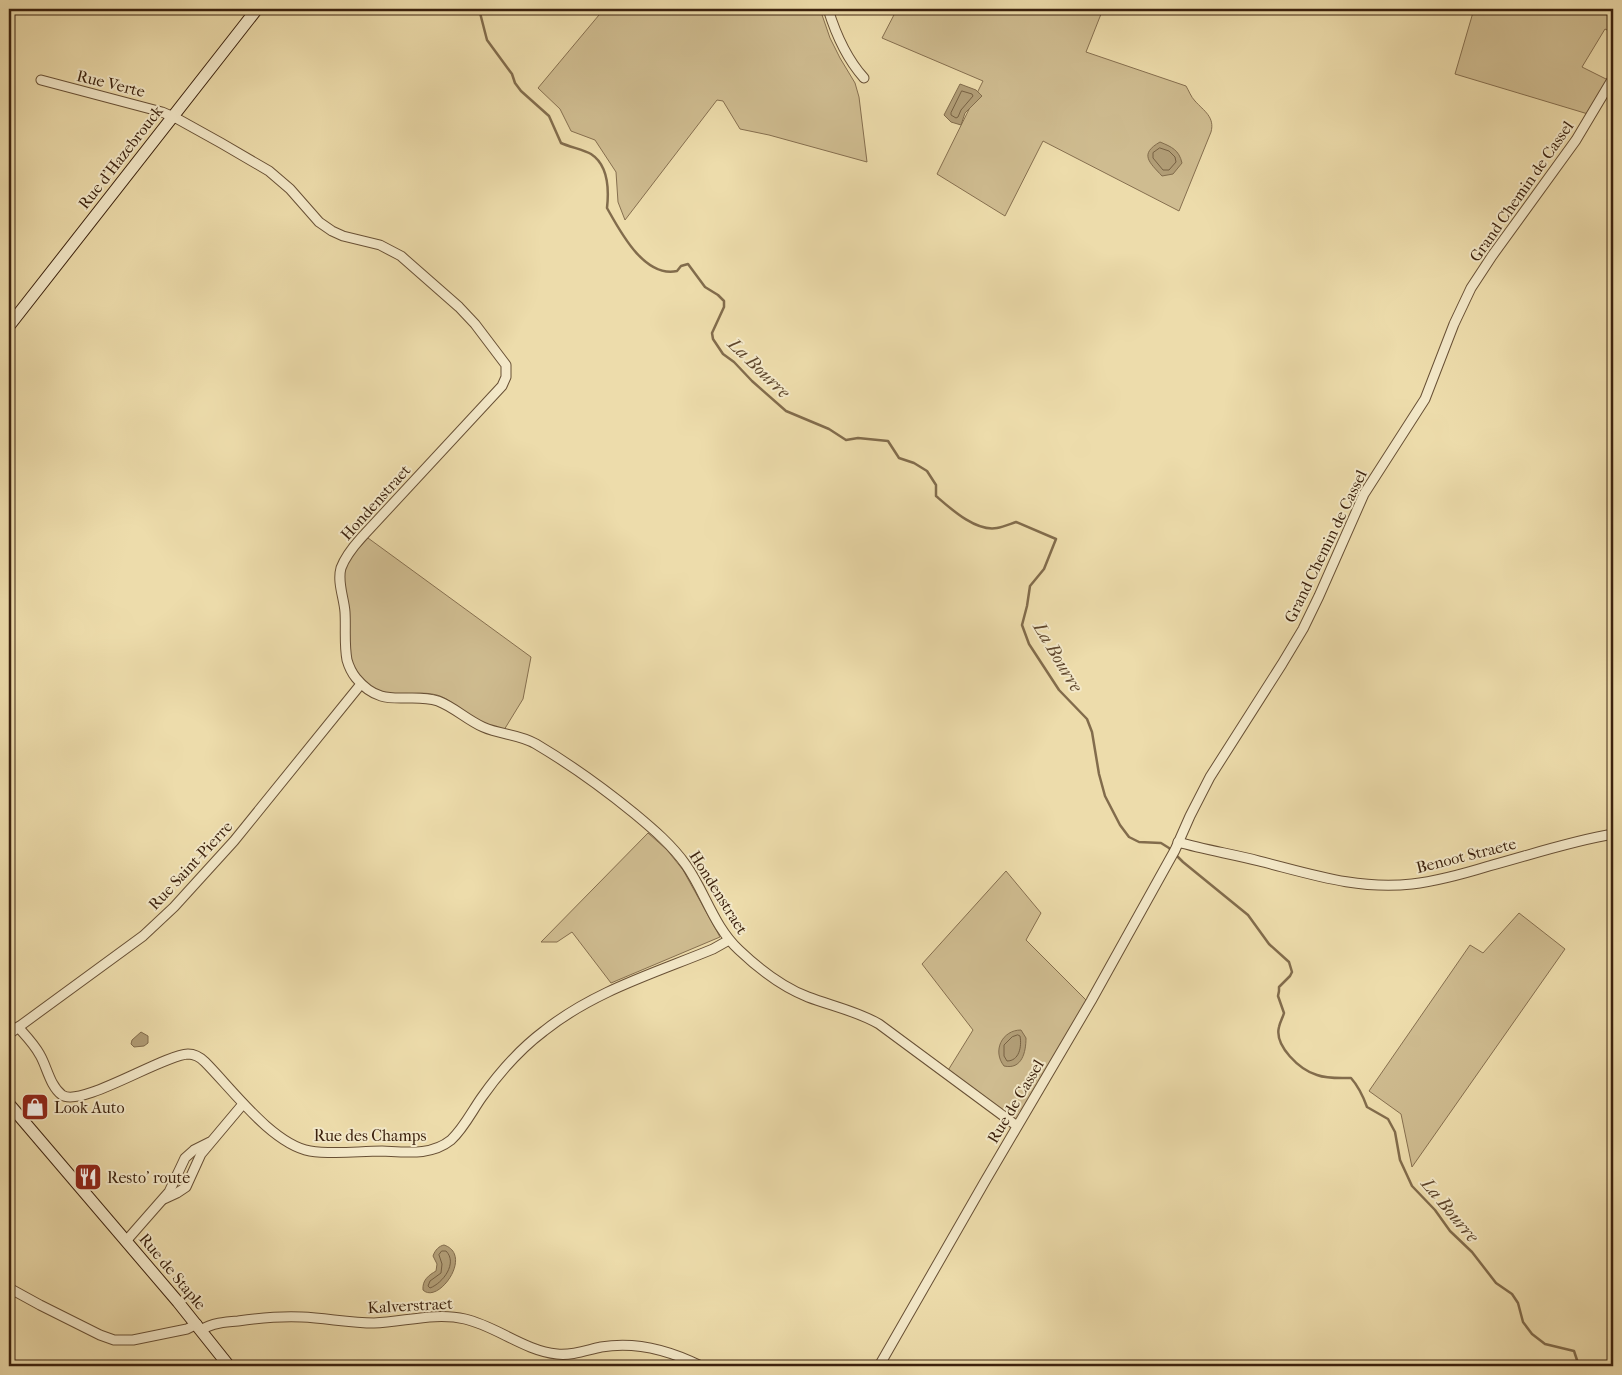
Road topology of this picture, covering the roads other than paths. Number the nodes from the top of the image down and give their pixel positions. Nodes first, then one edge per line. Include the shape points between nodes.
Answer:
1 (257, 9) edge
2 (828, 9) edge
3 (864, 78) dead end
4 (1613, 78) edge
5 (41, 80) dead end
6 (173, 117) junction
7 (9, 326) edge
8 (361, 684) junction
9 (1613, 834) edge
10 (1175, 850) junction
11 (729, 940) junction
12 (18, 1027) junction
13 (9, 1034) edge
14 (9, 1104) edge
15 (243, 1104) junction
16 (9, 1114) edge
17 (1017, 1126) junction
18 (210, 1142) junction
19 (90, 1199) junction
20 (164, 1199) junction
21 (126, 1241) junction
22 (9, 1288) edge
23 (199, 1327) junction
24 (229, 1366) edge
25 (700, 1366) edge
26 (880, 1366) edge

1 - 6 main road, Rue d'Hazebrouck
2 - 3 street via 848,58
4 - 10 street, Grand Chemin de Cassel via 1576,140 1467,295 1425,399 1368,488 1305,624 1214,769
5 - 6 street, Rue Verte
6 - 7 main road, Rue d'Hazebrouck
6 - 8 street, Hondenstraet via 269,171 332,231 380,245 401,256 468,315 506,366 502,386 361,538 344,562 340,578 347,658 352,673
8 - 11 street, Hondenstraet via 390,698 438,701 485,728 526,739 590,778 675,850
8 - 12 street, Rue Saint-Pierre via 234,841 174,907 143,936
9 - 10 street, Benoot Straete via 1445,878 1389,886 1359,885 1255,860
10 - 17 street, Rue de Cassel
11 - 15 street, Rue des Champs via 599,995 560,1018 532,1040 506,1068 454,1137 433,1150 413,1153 307,1150 283,1138
11 - 17 street, Hondenstraet via 787,987 880,1024
12 - 13 street, Rue Saint-Pierre
12 - 15 street, Rue des Champs via 38,1051 56,1089 67,1097 87,1093 191,1054 205,1062
14 - 19 main road, Rue de Staple
15 - 18 street
16 - 19 main road, Rue de Staple via 55,1167
17 - 26 street, Rue de Cassel
18 - 20 street via 185,1158 174,1185
18 - 20 street via 198,1158 186,1187
19 - 21 main road, Rue de Staple
20 - 21 street
21 - 23 main road, Rue de Staple
22 - 23 street, Kalverstraet via 118,1341
23 - 24 main road, Rue de Staple
23 - 25 street, Kalverstraet via 267,1318 303,1317 375,1323 452,1316 555,1354 638,1346 670,1353

